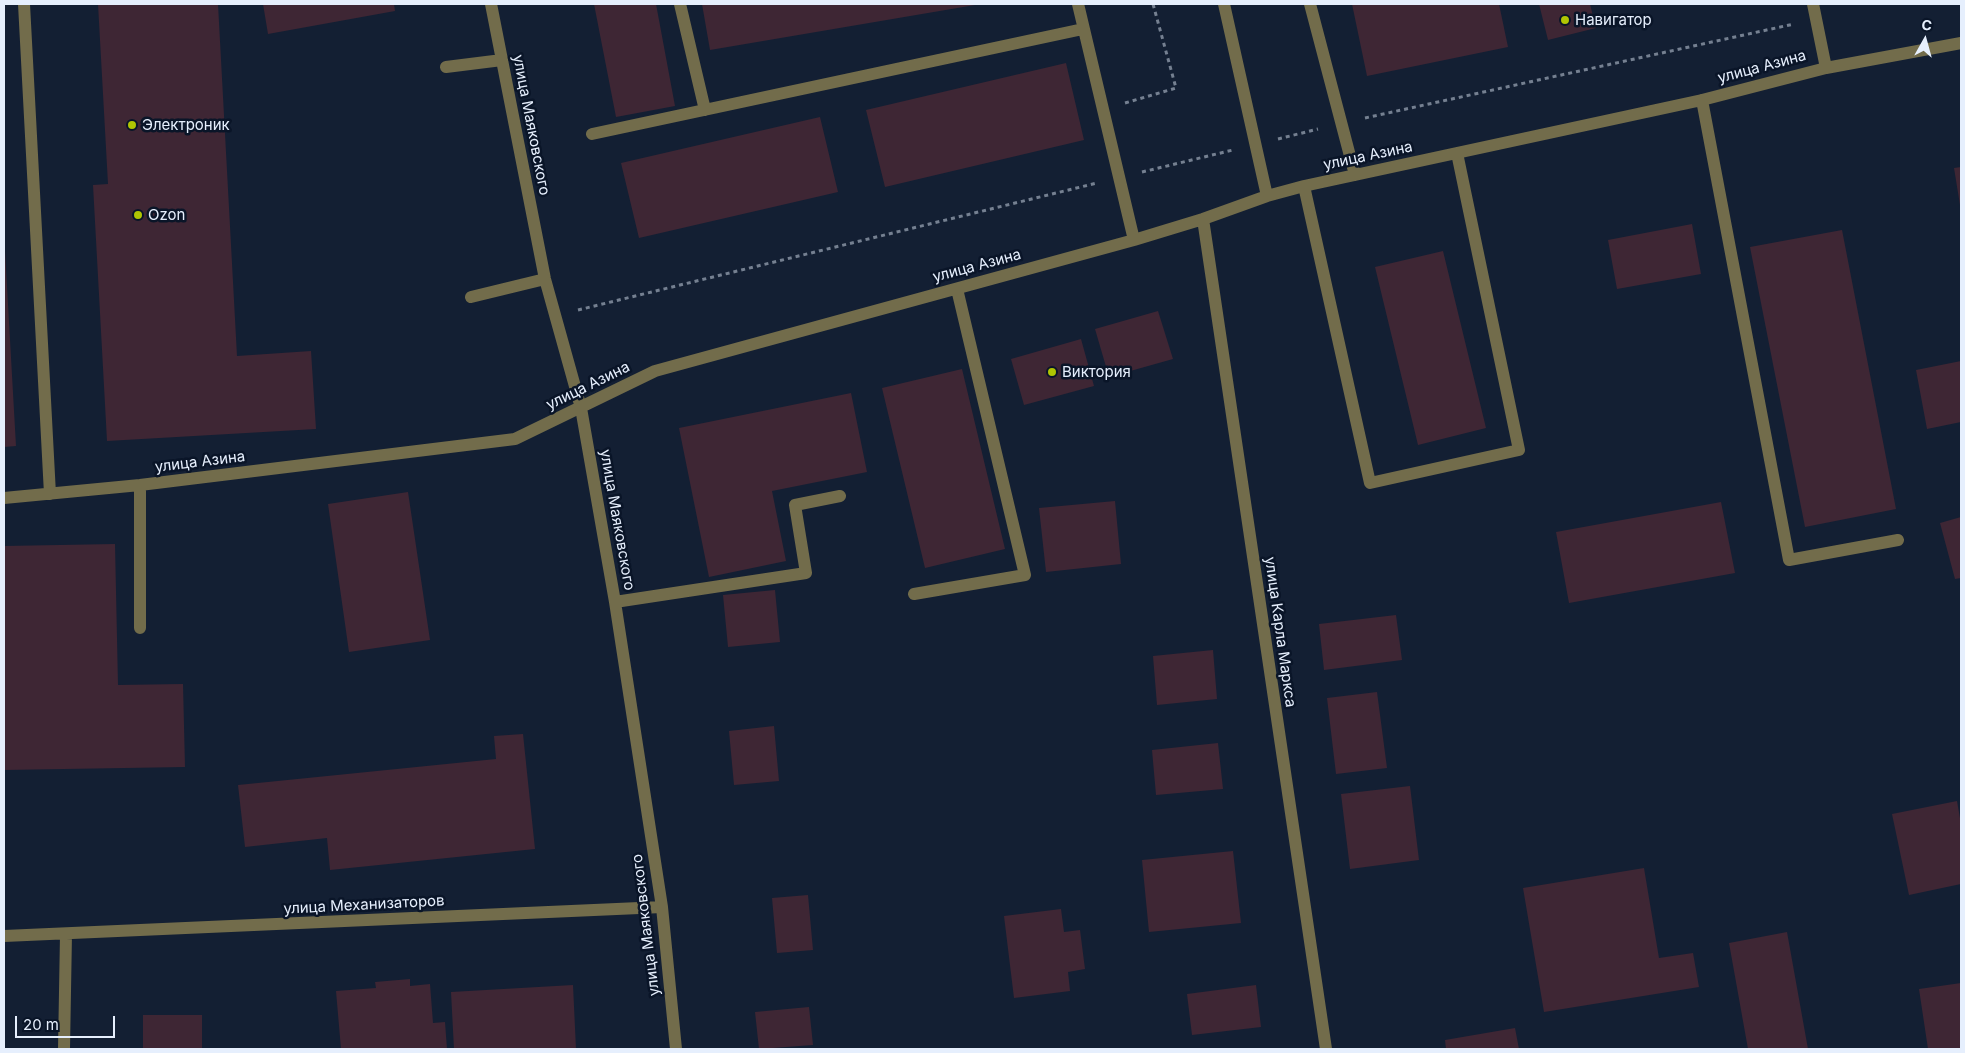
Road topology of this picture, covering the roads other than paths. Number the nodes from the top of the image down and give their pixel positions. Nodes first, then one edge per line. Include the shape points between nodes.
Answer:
1 (24, 4) edge
2 (491, 4) edge
3 (680, 4) edge
4 (1078, 4) edge
5 (1224, 4) edge
6 (1310, 4) edge
7 (1813, 4) edge
8 (1083, 29) junction
9 (1961, 43) edge
10 (502, 60) junction
11 (446, 67) dead end
12 (1826, 68) junction
13 (1702, 100) junction
14 (705, 110) junction
15 (592, 134) dead end
16 (1457, 153) junction
17 (1355, 174) junction
18 (1304, 186) junction
19 (1267, 196) junction
20 (1203, 219) junction
21 (1134, 240) junction
22 (545, 279) junction
23 (957, 289) junction
24 (471, 297) dead end
25 (582, 408) junction
26 (140, 485) junction
27 (50, 494) junction
28 (840, 496) dead end
29 (4, 498) edge
30 (1898, 540) dead end
31 (914, 594) dead end
32 (615, 602) junction
33 (140, 628) dead end
34 (662, 907) junction
35 (66, 934) junction
36 (4, 936) edge
37 (64, 1049) edge
38 (676, 1049) edge
39 (1326, 1049) edge

1 - 27 street
2 - 10 street, улица Маяковского
3 - 14 street
4 - 8 street
5 - 19 street
6 - 17 street
7 - 12 street
8 - 14 street
8 - 21 street
9 - 12 street, улица Азина
10 - 11 street
10 - 22 street, улица Маяковского
12 - 13 street, улица Азина
13 - 16 street, улица Азина
13 - 30 street via 1789,560
14 - 15 street
16 - 17 street, улица Азина
16 - 18 street via 1519,450 1370,483
17 - 18 street, улица Азина
18 - 19 street, улица Азина
19 - 20 street, улица Азина
20 - 21 street, улица Азина
20 - 39 street, улица Карла Маркса
21 - 23 street, улица Азина
22 - 24 street
22 - 25 street, улица Маяковского
23 - 25 street, улица Азина via 655,371
23 - 31 street via 1025,575
25 - 26 street, улица Азина via 515,439
25 - 32 street, улица Маяковского
26 - 27 street, улица Азина
26 - 33 street
27 - 29 street, улица Азина
28 - 32 street via 795,505 806,573
32 - 34 street, улица Маяковского
34 - 35 street, улица Механизаторов
34 - 38 street, улица Маяковского
35 - 36 street, улица Механизаторов
35 - 37 street

